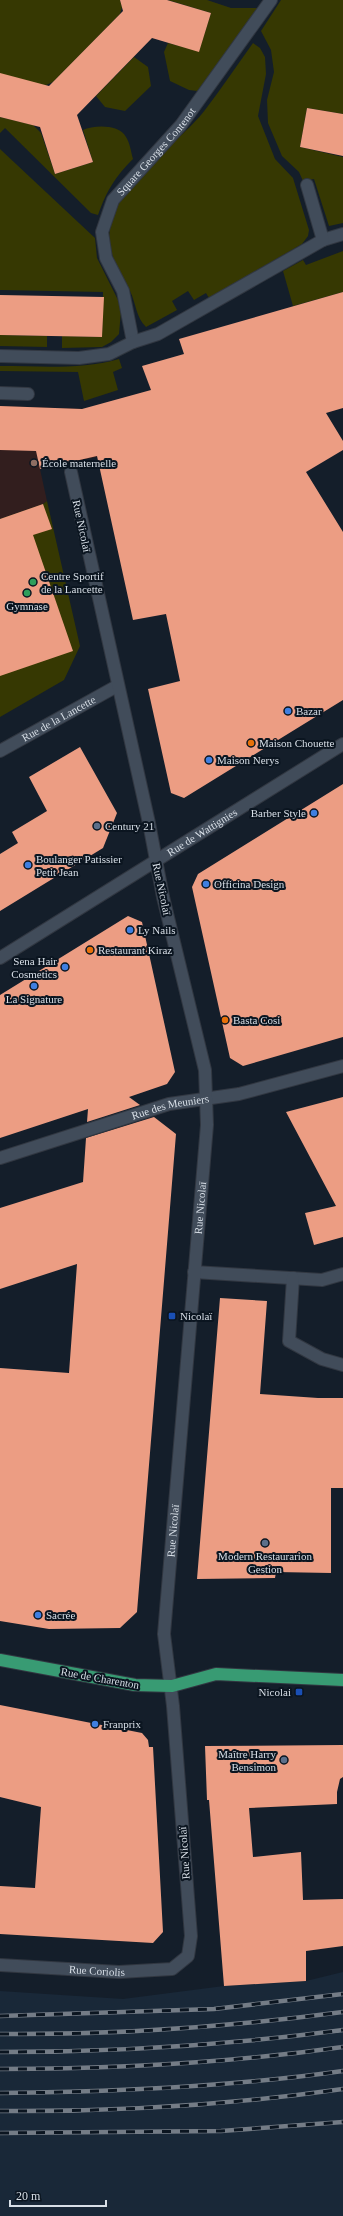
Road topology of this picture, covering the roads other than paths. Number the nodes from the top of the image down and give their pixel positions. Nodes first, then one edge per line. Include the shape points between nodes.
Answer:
1 (271, 0) edge
2 (307, 185) dead end
3 (343, 234) edge
4 (323, 240) junction
5 (133, 342) junction
6 (0, 356) edge
7 (0, 393) edge
8 (28, 394) dead end
9 (71, 472) dead end
10 (117, 686) junction
11 (343, 744) edge
12 (0, 751) edge
13 (156, 861) junction
14 (0, 958) edge
15 (343, 1066) edge
16 (207, 1097) junction
17 (0, 1158) edge
18 (194, 1272) junction
19 (343, 1274) edge
20 (293, 1278) junction
21 (343, 1365) edge
22 (0, 1660) edge
23 (343, 1680) edge
24 (172, 1686) junction
25 (188, 1956) joint
26 (0, 1965) edge

1 - 5 street, Square Georges Contenot via 181,125 113,200 102,232 106,258 123,291
2 - 4 street
3 - 4 street
4 - 5 street via 158,334
5 - 6 street via 109,354 78,358
7 - 8 street
9 - 10 street, Rue Nicolaï
10 - 12 street, Rue de la Lancette
10 - 13 street, Rue Nicolaï
11 - 13 street, Rue de Wattignies
13 - 14 street, Rue de Wattignies
13 - 16 street, Rue Nicolaï via 204,1070
15 - 16 street, Rue des Meuniers via 239,1094
16 - 17 street, Rue des Meuniers via 169,1104
16 - 18 street, Rue Nicolaï via 207,1125
18 - 20 street
18 - 24 street, Rue Nicolaï via 164,1634
19 - 20 street via 322,1280
20 - 21 street via 289,1341 316,1356
22 - 24 main road, Rue de Charenton via 135,1685
23 - 24 main road, Rue de Charenton via 216,1674
24 - 25 street, Rue Nicolaï via 191,1936
25 - 26 street, Rue Coriolis via 172,1970 119,1972

